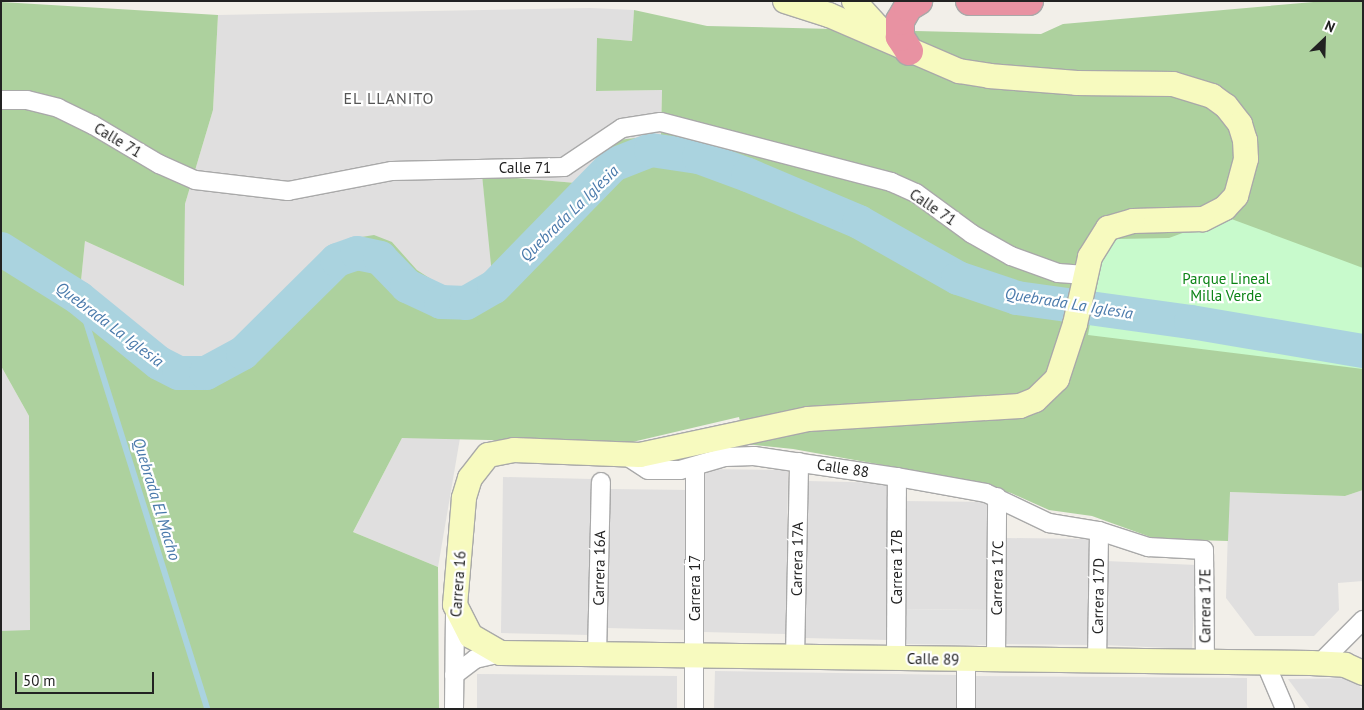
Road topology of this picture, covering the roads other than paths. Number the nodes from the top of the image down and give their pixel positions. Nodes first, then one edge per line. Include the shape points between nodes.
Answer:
1 (785, 1) edge
2 (854, 1) edge
3 (918, 1) edge
4 (970, 1) edge
5 (1029, 1) edge
6 (909, 51) junction
7 (1, 100) edge
8 (1084, 283) junction
9 (625, 456) junction
10 (799, 462) junction
11 (479, 463) joint
12 (695, 467) junction
13 (897, 477) junction
14 (601, 482) dead end
15 (998, 497) junction
16 (1099, 531) junction
17 (1204, 550) joint
18 (455, 605) junction
19 (1363, 620) edge
20 (501, 653) junction
21 (597, 655) junction
22 (694, 656) junction
23 (795, 657) junction
24 (896, 658) junction
25 (966, 659) junction
26 (996, 659) junction
27 (1097, 660) junction
28 (1205, 662) junction
29 (1265, 662) junction
30 (1320, 663) junction
31 (1363, 673) edge
32 (454, 675) junction
33 (454, 709) edge
34 (694, 709) edge
35 (966, 709) edge
36 (1285, 709) edge

1 - 6 street via 829,15
2 - 6 street via 878,30
3 - 6 highway via 908,7 900,21 900,37
4 - 5 highway
6 - 8 street via 950,68 989,76 1077,83 1173,84 1195,89 1226,106 1240,124 1246,159 1236,196 1225,208 1203,220 1133,221 1108,228 1094,246
7 - 8 street, Calle 71 via 26,100 58,108 93,124 159,164 195,180 288,191 392,171 564,167 622,128 641,123 668,123 891,182 916,193 959,225 1011,256
8 - 9 street via 1057,379 1035,400 1020,406 808,419 674,450
9 - 11 street, Calle 88 via 514,450 498,451
9 - 12 street, Calle 88 via 648,470
10 - 12 street, Calle 88 via 740,455
10 - 13 street, Calle 88
10 - 23 street, Carrera 17A
11 - 18 street, Carrera 16 via 464,498
12 - 22 street, Carrera 17
13 - 15 street, Calle 88
13 - 24 street, Carrera 17B
14 - 21 street, Carrera 16A
15 - 16 street, Calle 88 via 1049,523
15 - 26 street, Carrera 17C
16 - 17 street, Calle 88 via 1148,547
16 - 27 street, Carrera 17D
17 - 28 street, Carrera 17E
18 - 20 street, Calle 89 via 471,636
18 - 32 street, Carrera 16
19 - 30 street
20 - 21 street, Calle 89
20 - 32 street, Calle 89 via 475,659
21 - 22 street, Calle 89
22 - 23 street, Calle 89
22 - 34 street, Carrera 17
23 - 24 street, Calle 89
24 - 25 street, Calle 89
25 - 26 street, Calle 89
25 - 35 street
26 - 27 street, Calle 89
27 - 28 street, Calle 89
28 - 29 street, Calle 89
29 - 30 street, Calle 89
29 - 36 street
30 - 31 street, Calle 89 via 1345,665
32 - 33 street, Carrera 16

